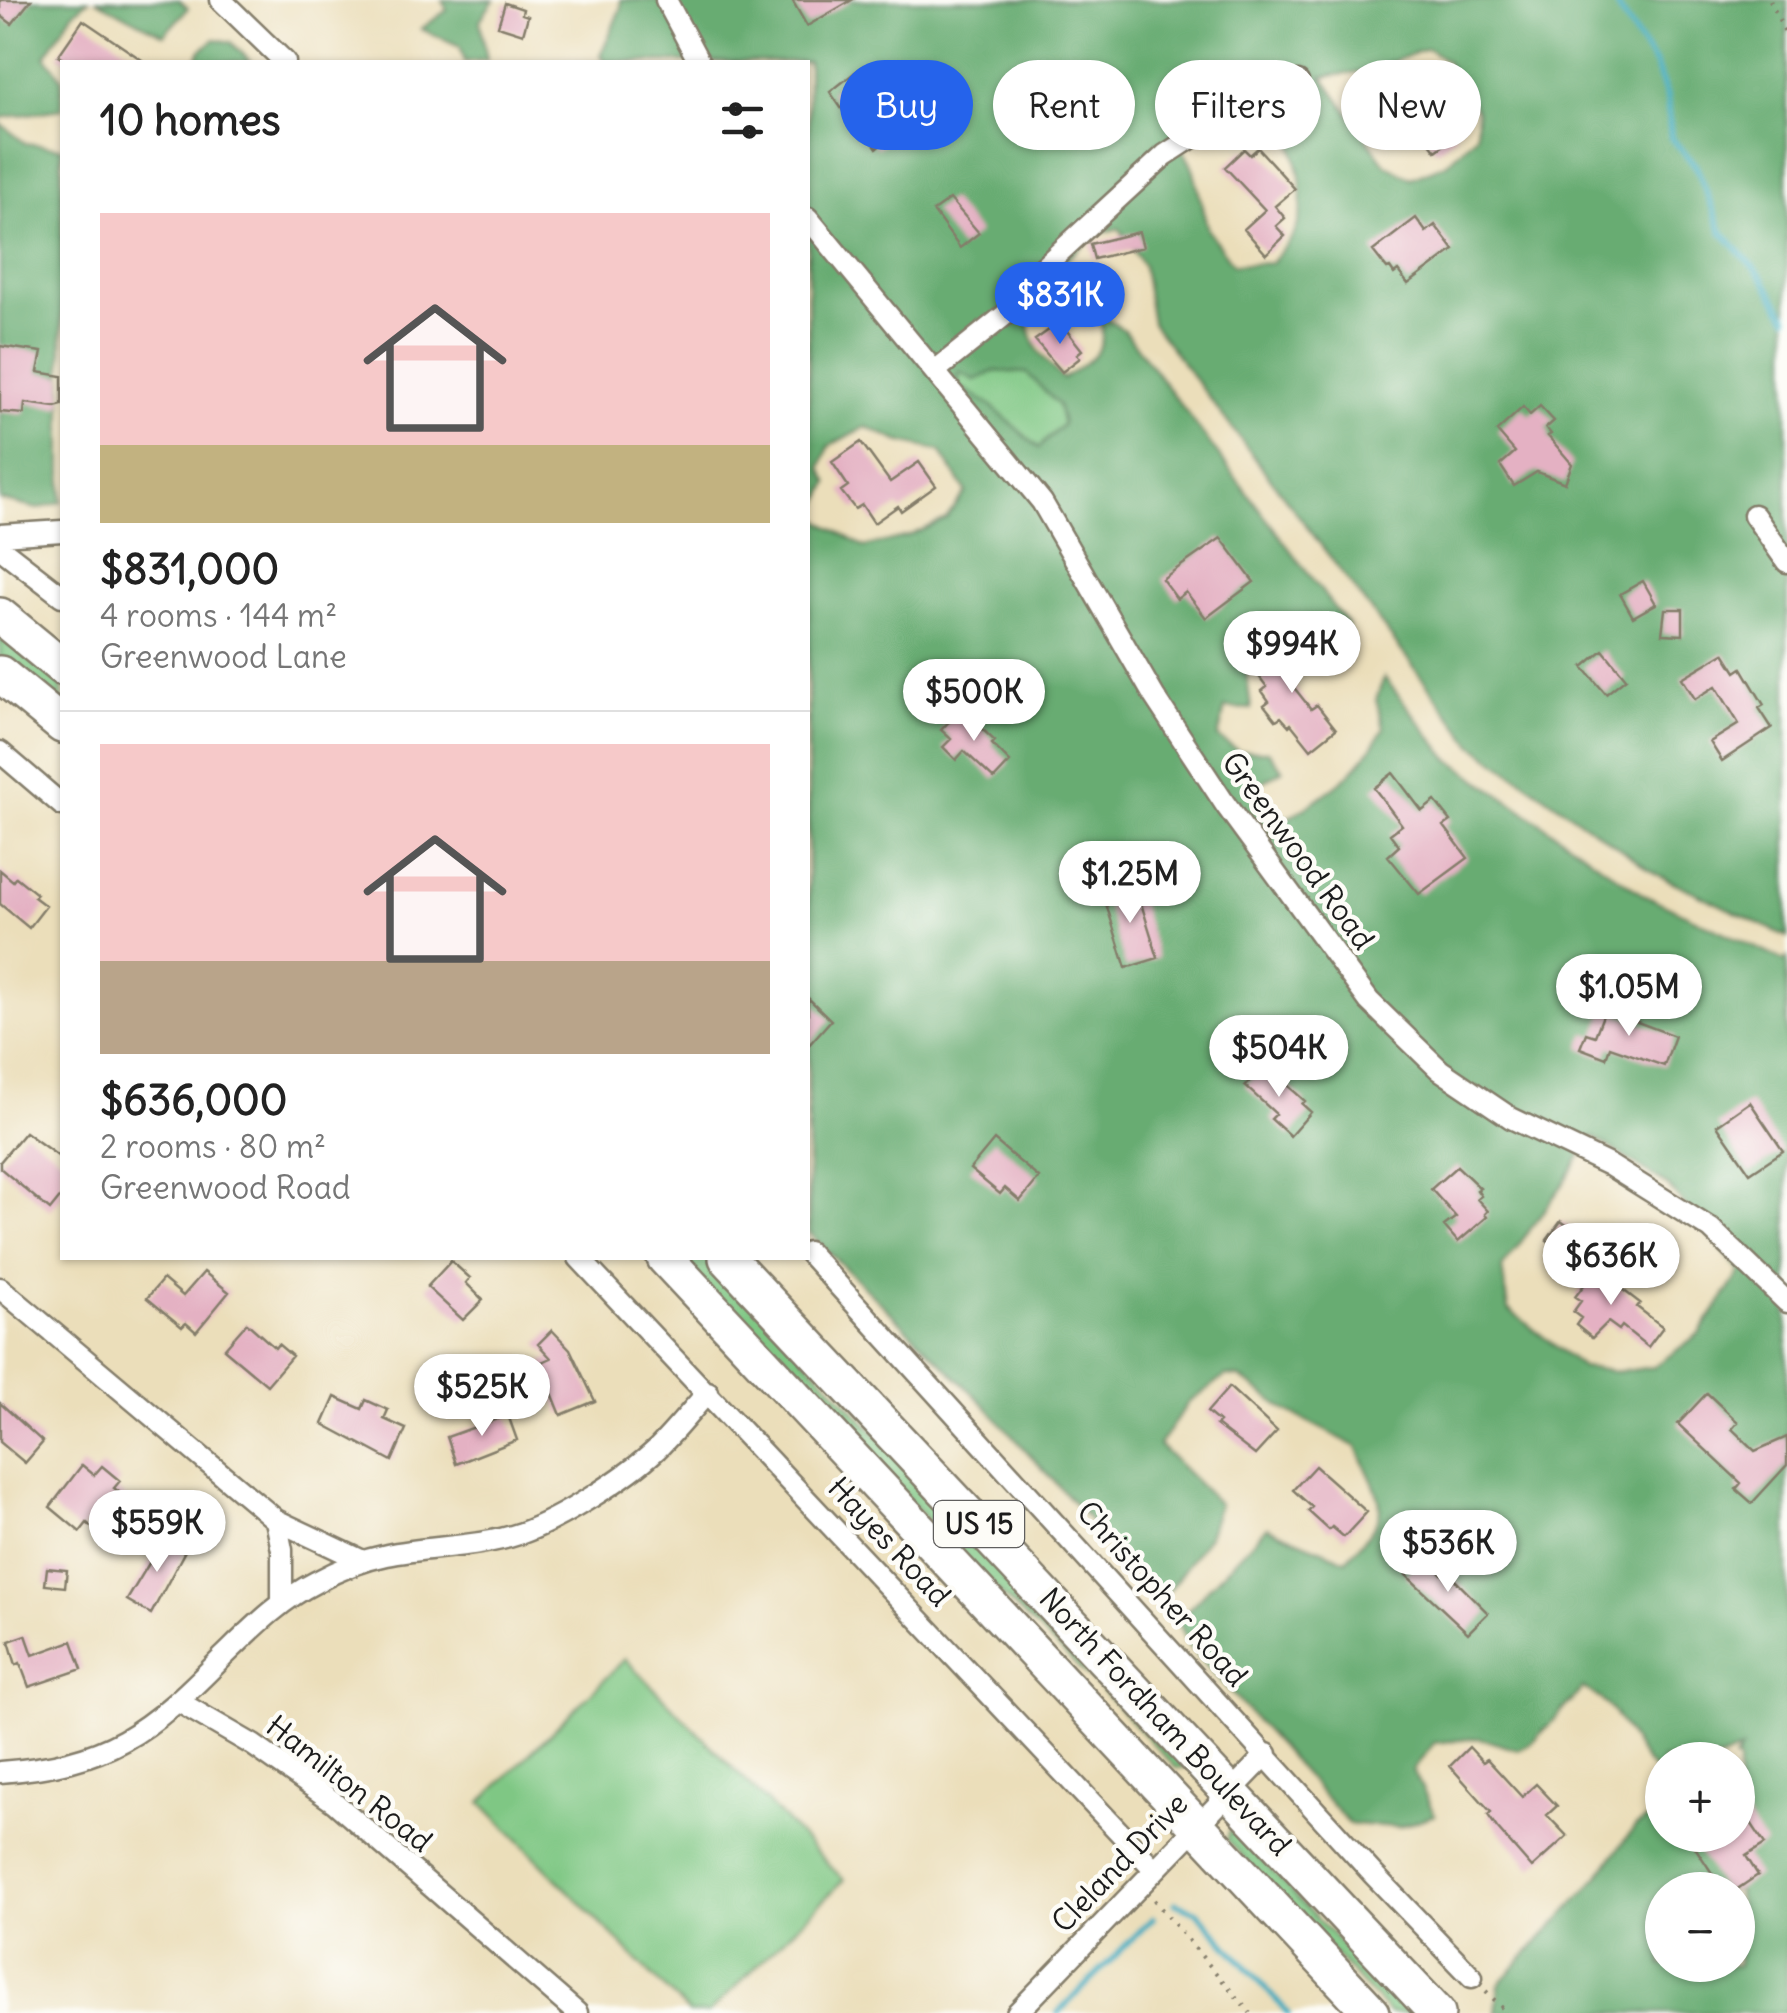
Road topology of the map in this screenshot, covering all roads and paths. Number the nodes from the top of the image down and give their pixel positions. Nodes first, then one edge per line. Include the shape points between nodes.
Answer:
1 (220, 0) edge
2 (666, 0) edge
3 (1770, 0) edge
4 (236, 7) edge
5 (1787, 36) edge
6 (283, 60) edge
7 (698, 60) edge
8 (1172, 150) edge
9 (810, 220) edge
10 (935, 371) junction
11 (1754, 516) dead end
12 (60, 531) edge
13 (0, 535) edge
14 (0, 548) edge
15 (1787, 562) edge
16 (60, 594) edge
17 (0, 616) edge
18 (60, 665) edge
19 (0, 674) edge
20 (60, 723) edge
21 (0, 752) edge
22 (60, 804) edge
23 (810, 1254) edge
24 (581, 1260) edge
25 (666, 1260) edge
26 (730, 1260) edge
27 (0, 1288) edge
28 (1787, 1302) edge
29 (708, 1392) junction
30 (276, 1520) junction
31 (363, 1561) junction
32 (282, 1603) junction
33 (179, 1702) junction
34 (1267, 1754) junction
35 (0, 1772) edge
36 (1230, 1791) junction
37 (1196, 1826) junction
38 (1148, 1877) junction
39 (1472, 1977) joint
40 (578, 2013) edge
41 (1017, 2013) edge
42 (1250, 2013) edge
43 (1372, 2013) edge
44 (1437, 2013) edge
45 (1507, 2013) edge

1 - 4 street
2 - 7 street
3 - 5 path
4 - 6 street
8 - 10 street via 1036,274 1005,314
9 - 10 street, Greenwood Road
10 - 28 street, Greenwood Road via 1042,502 1154,696 1369,1001 1440,1070 1511,1118 1609,1165 1711,1228
11 - 15 street
12 - 13 street
14 - 16 street
17 - 18 highway
19 - 20 highway
21 - 22 street
23 - 34 street, Christopher Road
24 - 29 street, Hayes Road
25 - 37 highway, North Fordham Boulevard / US 15
26 - 36 highway, North Fordham Boulevard / US 15
27 - 30 street
29 - 31 street via 655,1450 582,1502 521,1533
29 - 38 street, Hayes Road
30 - 31 street
30 - 32 street
31 - 32 street
32 - 33 street
33 - 35 street via 115,1747
33 - 40 street, Hamilton Road via 334,1802
34 - 36 street, Cleland Drive
34 - 39 street, Christopher Road
36 - 37 street, Cleland Drive
36 - 44 highway, North Fordham Boulevard / US 15
37 - 38 street, Cleland Drive
37 - 43 highway, North Fordham Boulevard / US 15
38 - 41 street, Cleland Drive
38 - 42 path
39 - 45 path

